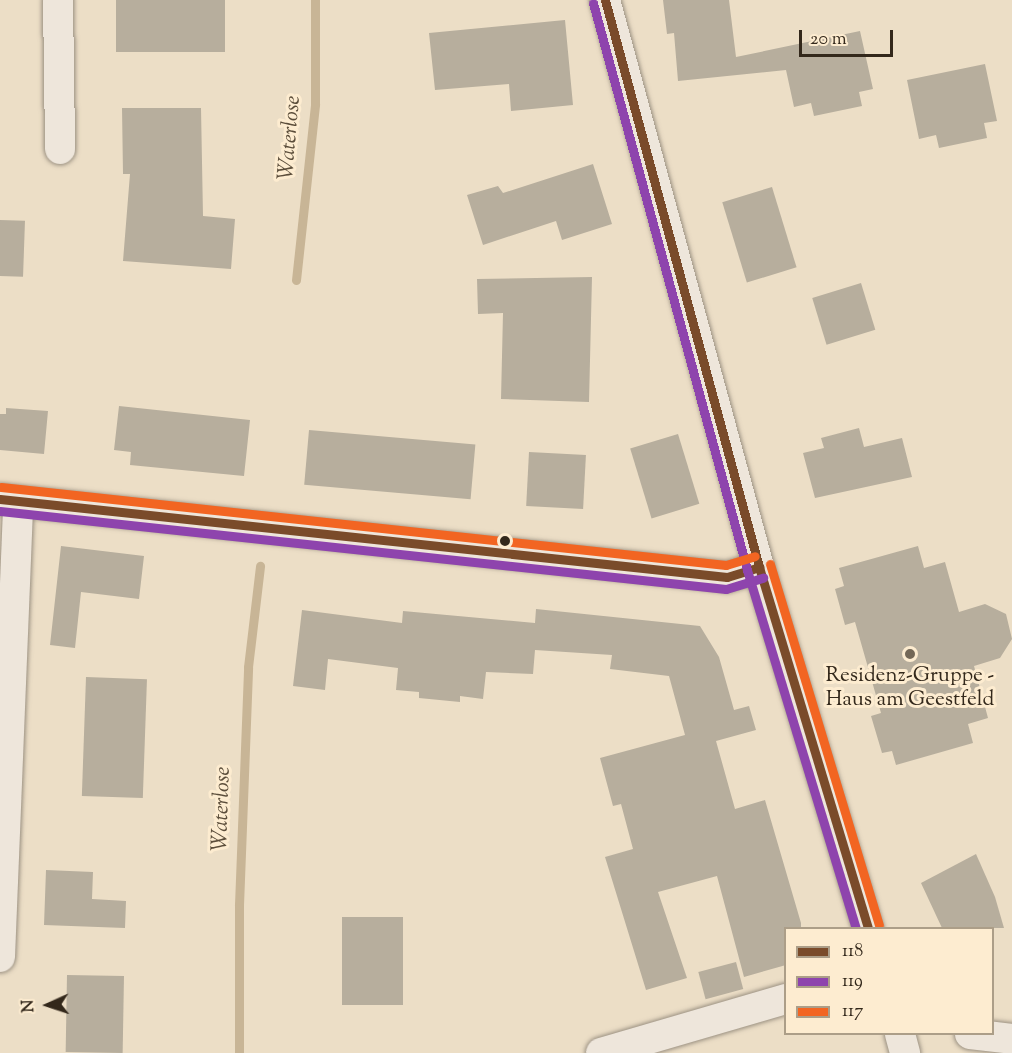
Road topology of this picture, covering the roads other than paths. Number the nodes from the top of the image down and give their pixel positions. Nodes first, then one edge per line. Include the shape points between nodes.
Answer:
1 (58, 0) edge
2 (605, 0) edge
3 (60, 149) dead end
4 (9, 500) edge
5 (759, 567) junction
6 (868, 927) edge
7 (0, 957) edge
8 (784, 1000) edge
9 (900, 1035) edge
10 (978, 1035) edge
11 (1012, 1039) edge
12 (601, 1053) edge
13 (905, 1053) edge

1 - 3 street
2 - 5 street
4 - 5 street via 727,577
4 - 7 street
5 - 6 street
8 - 12 street
9 - 13 street
10 - 11 street

